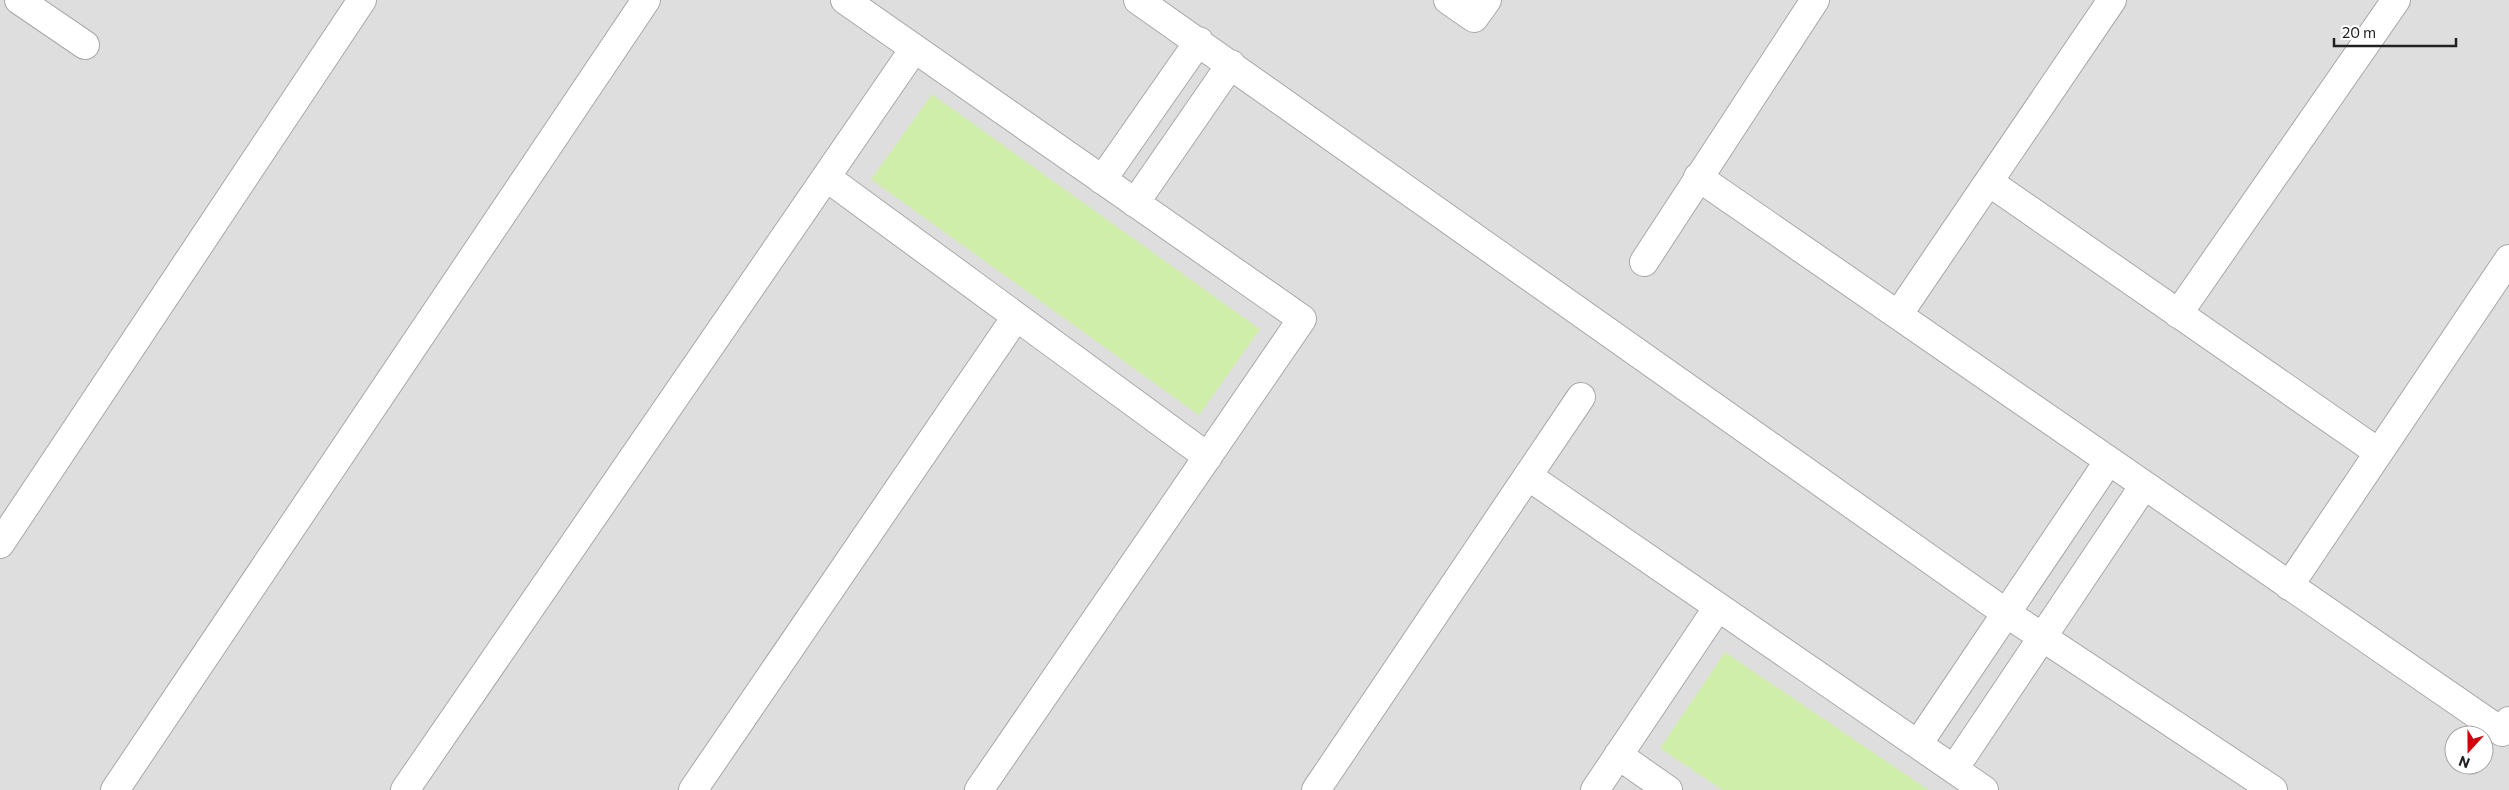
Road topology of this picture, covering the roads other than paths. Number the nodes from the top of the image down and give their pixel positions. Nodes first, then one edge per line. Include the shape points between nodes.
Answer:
1 (20, 0) edge
2 (362, 0) edge
3 (646, 0) edge
4 (845, 0) edge
5 (1138, 0) edge
6 (1448, 0) edge
7 (1486, 0) edge
8 (1815, 0) edge
9 (2112, 0) edge
10 (2396, 0) edge
11 (1199, 41) junction
12 (85, 45) dead end
13 (914, 49) junction
14 (1232, 64) junction
15 (826, 177) junction
16 (1698, 177) junction
17 (1102, 180) junction
18 (1989, 182) junction
19 (1135, 203) junction
20 (2509, 259) edge
21 (1644, 262) dead end
22 (2178, 314) junction
23 (1898, 315) junction
24 (1016, 317) junction
25 (1581, 397) dead end
26 (2378, 452) junction
27 (1208, 457) junction
28 (2108, 462) junction
29 (1528, 476) junction
30 (2143, 487) junction
31 (0, 544) edge
32 (2289, 586) junction
33 (1718, 607) junction
34 (2006, 613) junction
35 (2042, 637) junction
36 (2509, 721) edge
37 (1918, 744) junction
38 (1618, 755) junction
39 (1954, 769) junction
40 (115, 790) edge
41 (405, 790) edge
42 (693, 790) edge
43 (978, 790) edge
44 (1316, 790) edge
45 (1595, 790) edge
46 (1668, 790) edge
47 (1984, 790) edge
48 (2273, 790) edge

1 - 12 street
2 - 31 street
3 - 40 street
4 - 13 street
5 - 11 street
6 - 7 street via 1474,18
8 - 16 street
9 - 18 street
10 - 22 street
11 - 14 street
11 - 17 street
13 - 15 street
13 - 17 street
14 - 19 street
14 - 34 street
15 - 24 street
15 - 41 street
16 - 21 street
16 - 23 street
17 - 19 street
18 - 22 street
18 - 23 street
19 - 27 street via 1302,319
20 - 26 street
22 - 26 street
23 - 28 street
24 - 27 street
24 - 42 street
25 - 29 street
26 - 32 street
27 - 43 street
28 - 30 street
28 - 34 street
29 - 33 street
29 - 44 street
30 - 32 street
30 - 35 street
32 - 36 street via 2502,732
33 - 37 street
33 - 38 street
34 - 35 street
34 - 37 street
35 - 39 street
35 - 48 street
37 - 39 street
38 - 45 street
38 - 46 street
39 - 47 street

